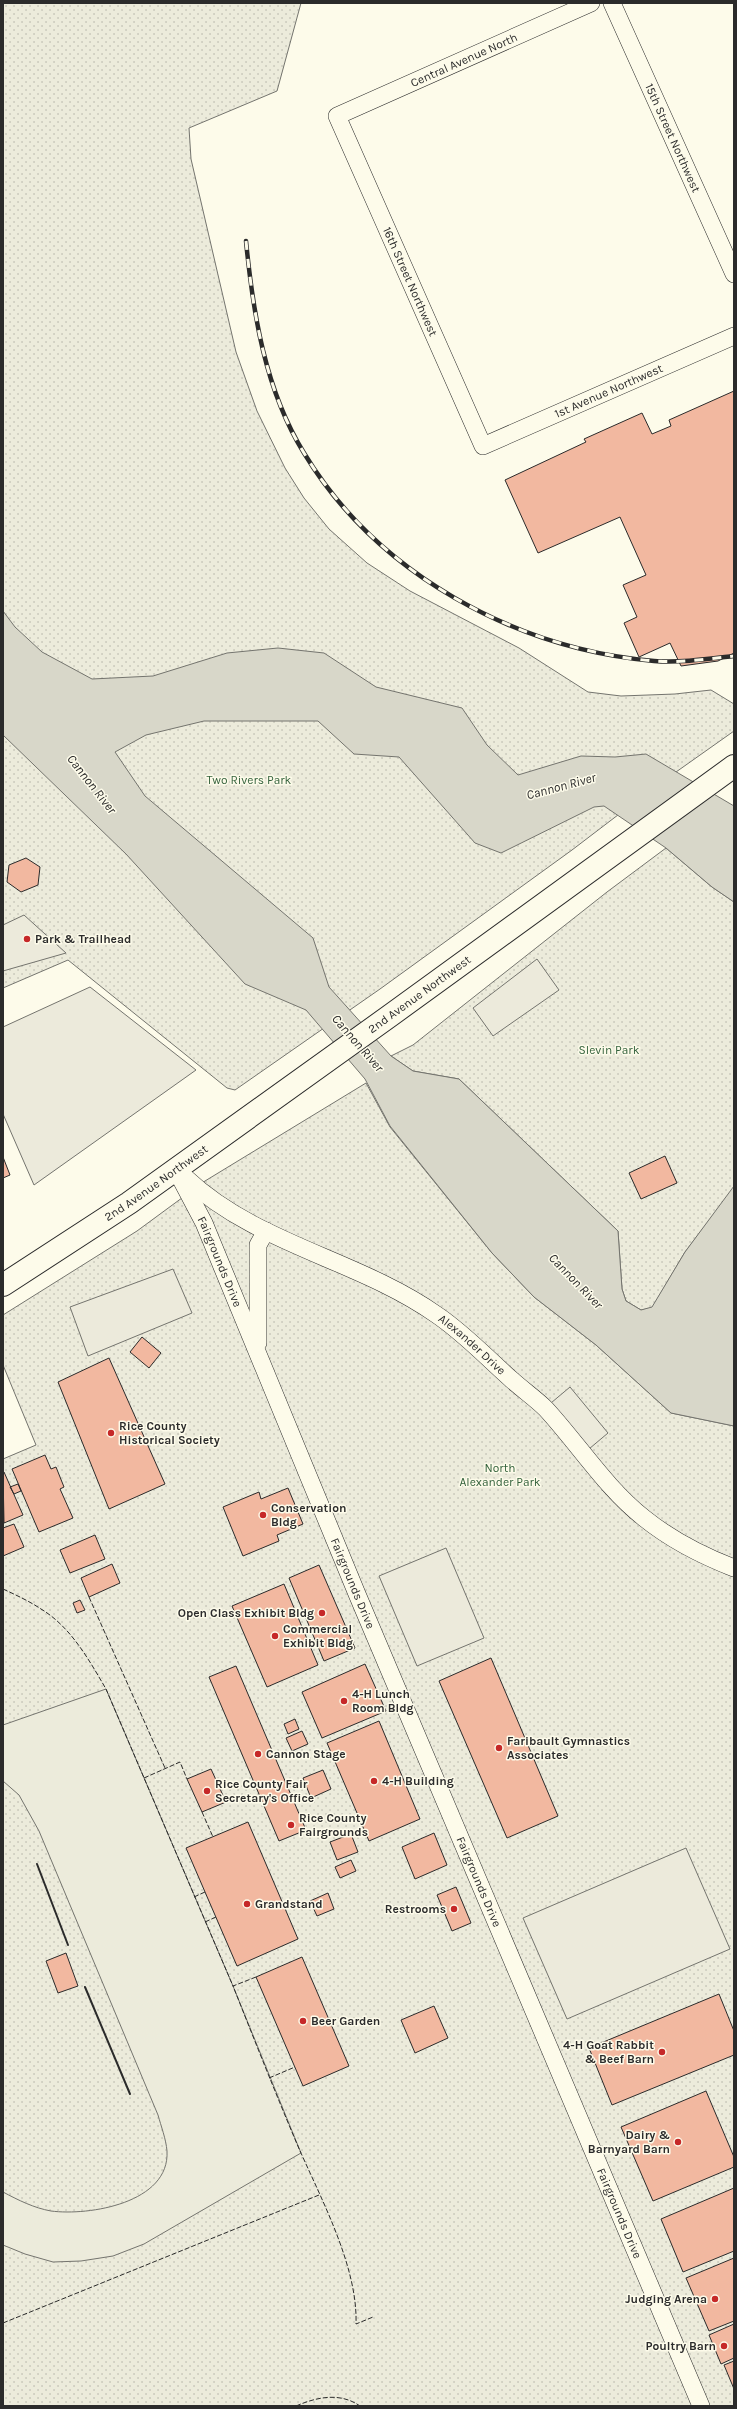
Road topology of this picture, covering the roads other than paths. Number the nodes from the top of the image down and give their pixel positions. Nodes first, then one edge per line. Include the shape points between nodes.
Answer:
1 (591, 3) edge
2 (612, 3) edge
3 (338, 116) joint
4 (734, 274) edge
5 (734, 336) edge
6 (483, 446) joint
7 (734, 766) edge
8 (175, 1168) junction
9 (266, 1231) junction
10 (3, 1285) edge
11 (259, 1358) junction
12 (734, 1568) edge
13 (701, 2406) edge

1 - 3 street, Central Avenue North
2 - 4 street, 15th Street Northwest
3 - 6 street, 16th Street Northwest
5 - 6 street, 1st Avenue Northwest
7 - 8 street, 2nd Avenue Northwest
8 - 9 street, Alexander Drive via 216,1205
8 - 10 street, 2nd Avenue Northwest via 78,1237
8 - 11 street, Fairgrounds Drive via 204,1223
9 - 11 street, Fairgrounds Drive via 258,1245
9 - 12 street, Alexander Drive via 391,1288 438,1315 482,1350 519,1387 545,1408 622,1498 645,1520 694,1550
11 - 13 street, Fairgrounds Drive

